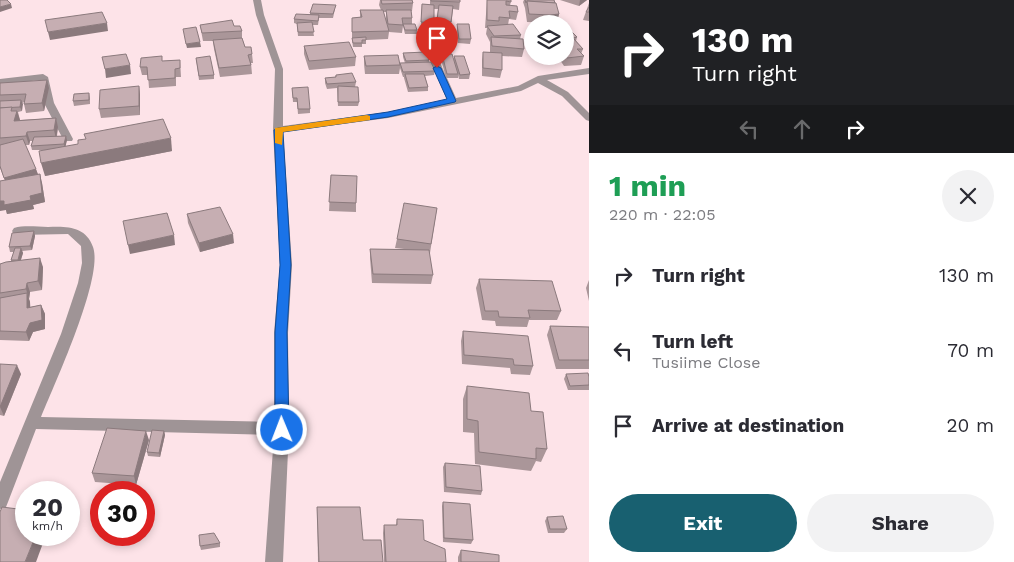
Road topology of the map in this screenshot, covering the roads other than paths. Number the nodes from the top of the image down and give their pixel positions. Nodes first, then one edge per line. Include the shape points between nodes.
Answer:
1 (257, 0) edge
2 (424, 36) dead end
3 (589, 71) edge
4 (538, 79) junction
5 (0, 82) edge
6 (452, 101) junction
7 (589, 118) edge
8 (278, 130) junction
9 (68, 139) edge
10 (18, 231) edge
11 (31, 423) junction
12 (282, 430) junction
13 (0, 502) edge
14 (274, 562) edge

1 - 8 street via 279,69
2 - 6 street
3 - 4 street
4 - 6 street via 521,88
4 - 7 street via 565,94
5 - 9 street via 43,77 49,103
6 - 8 street via 388,115
8 - 12 street via 286,265 281,332
10 - 11 street via 69,230 88,247 80,296
11 - 12 street
11 - 13 street
12 - 14 street

